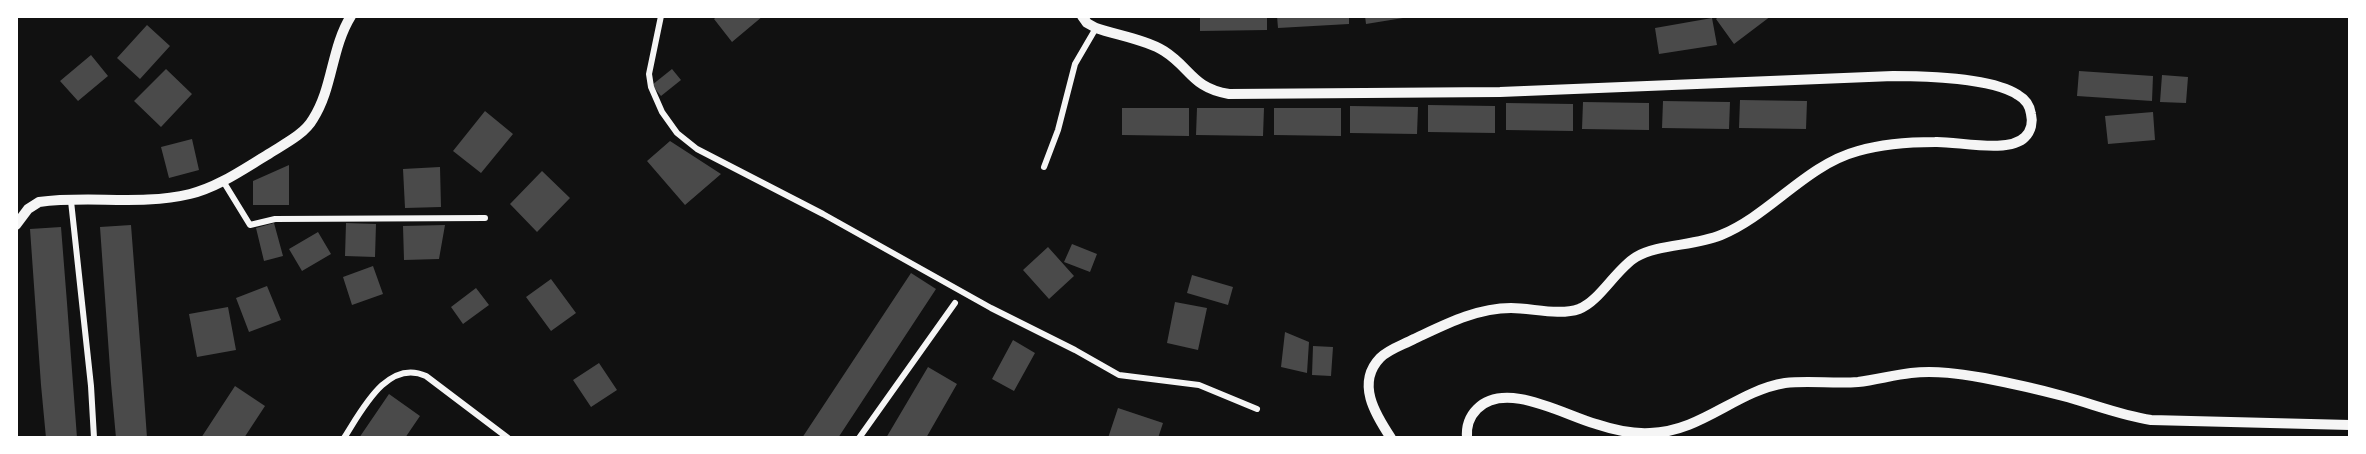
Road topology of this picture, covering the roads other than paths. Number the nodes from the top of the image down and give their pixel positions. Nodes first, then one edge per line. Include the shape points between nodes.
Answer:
1 (351, 16) edge
2 (661, 16) edge
3 (1082, 16) edge
4 (1096, 28) junction
5 (1044, 167) dead end
6 (223, 181) junction
7 (71, 201) junction
8 (485, 218) dead end
9 (16, 225) edge
10 (955, 303) dead end
11 (1257, 409) dead end
12 (2349, 425) edge
13 (94, 438) edge
14 (344, 438) edge
15 (508, 438) edge
16 (859, 438) edge
17 (1391, 438) edge
18 (1467, 438) edge

1 - 6 street via 311,123
2 - 11 street via 651,87 677,133 697,149 1108,370 1119,375 1199,385
3 - 4 street
4 - 5 street via 1075,64
4 - 17 street via 1157,47 1201,85 1229,94 1500,92 1911,76 2011,91 2022,97 2030,109 2032,122 2024,138 2007,145 1934,142 1856,151 1822,168 1722,234 1648,251 1634,258 1578,309 1510,308 1481,312 1390,351 1373,368 1368,390 1373,408
6 - 7 street via 192,194 170,197
6 - 8 street via 250,225 275,219
7 - 9 street via 39,202
7 - 13 street
10 - 16 street
12 - 18 street via 2151,420 1984,378 1929,372 1858,382 1775,385 1696,423 1650,434 1624,432 1523,399 1497,397 1473,413
14 - 15 street via 378,389 391,378 411,373 426,376

